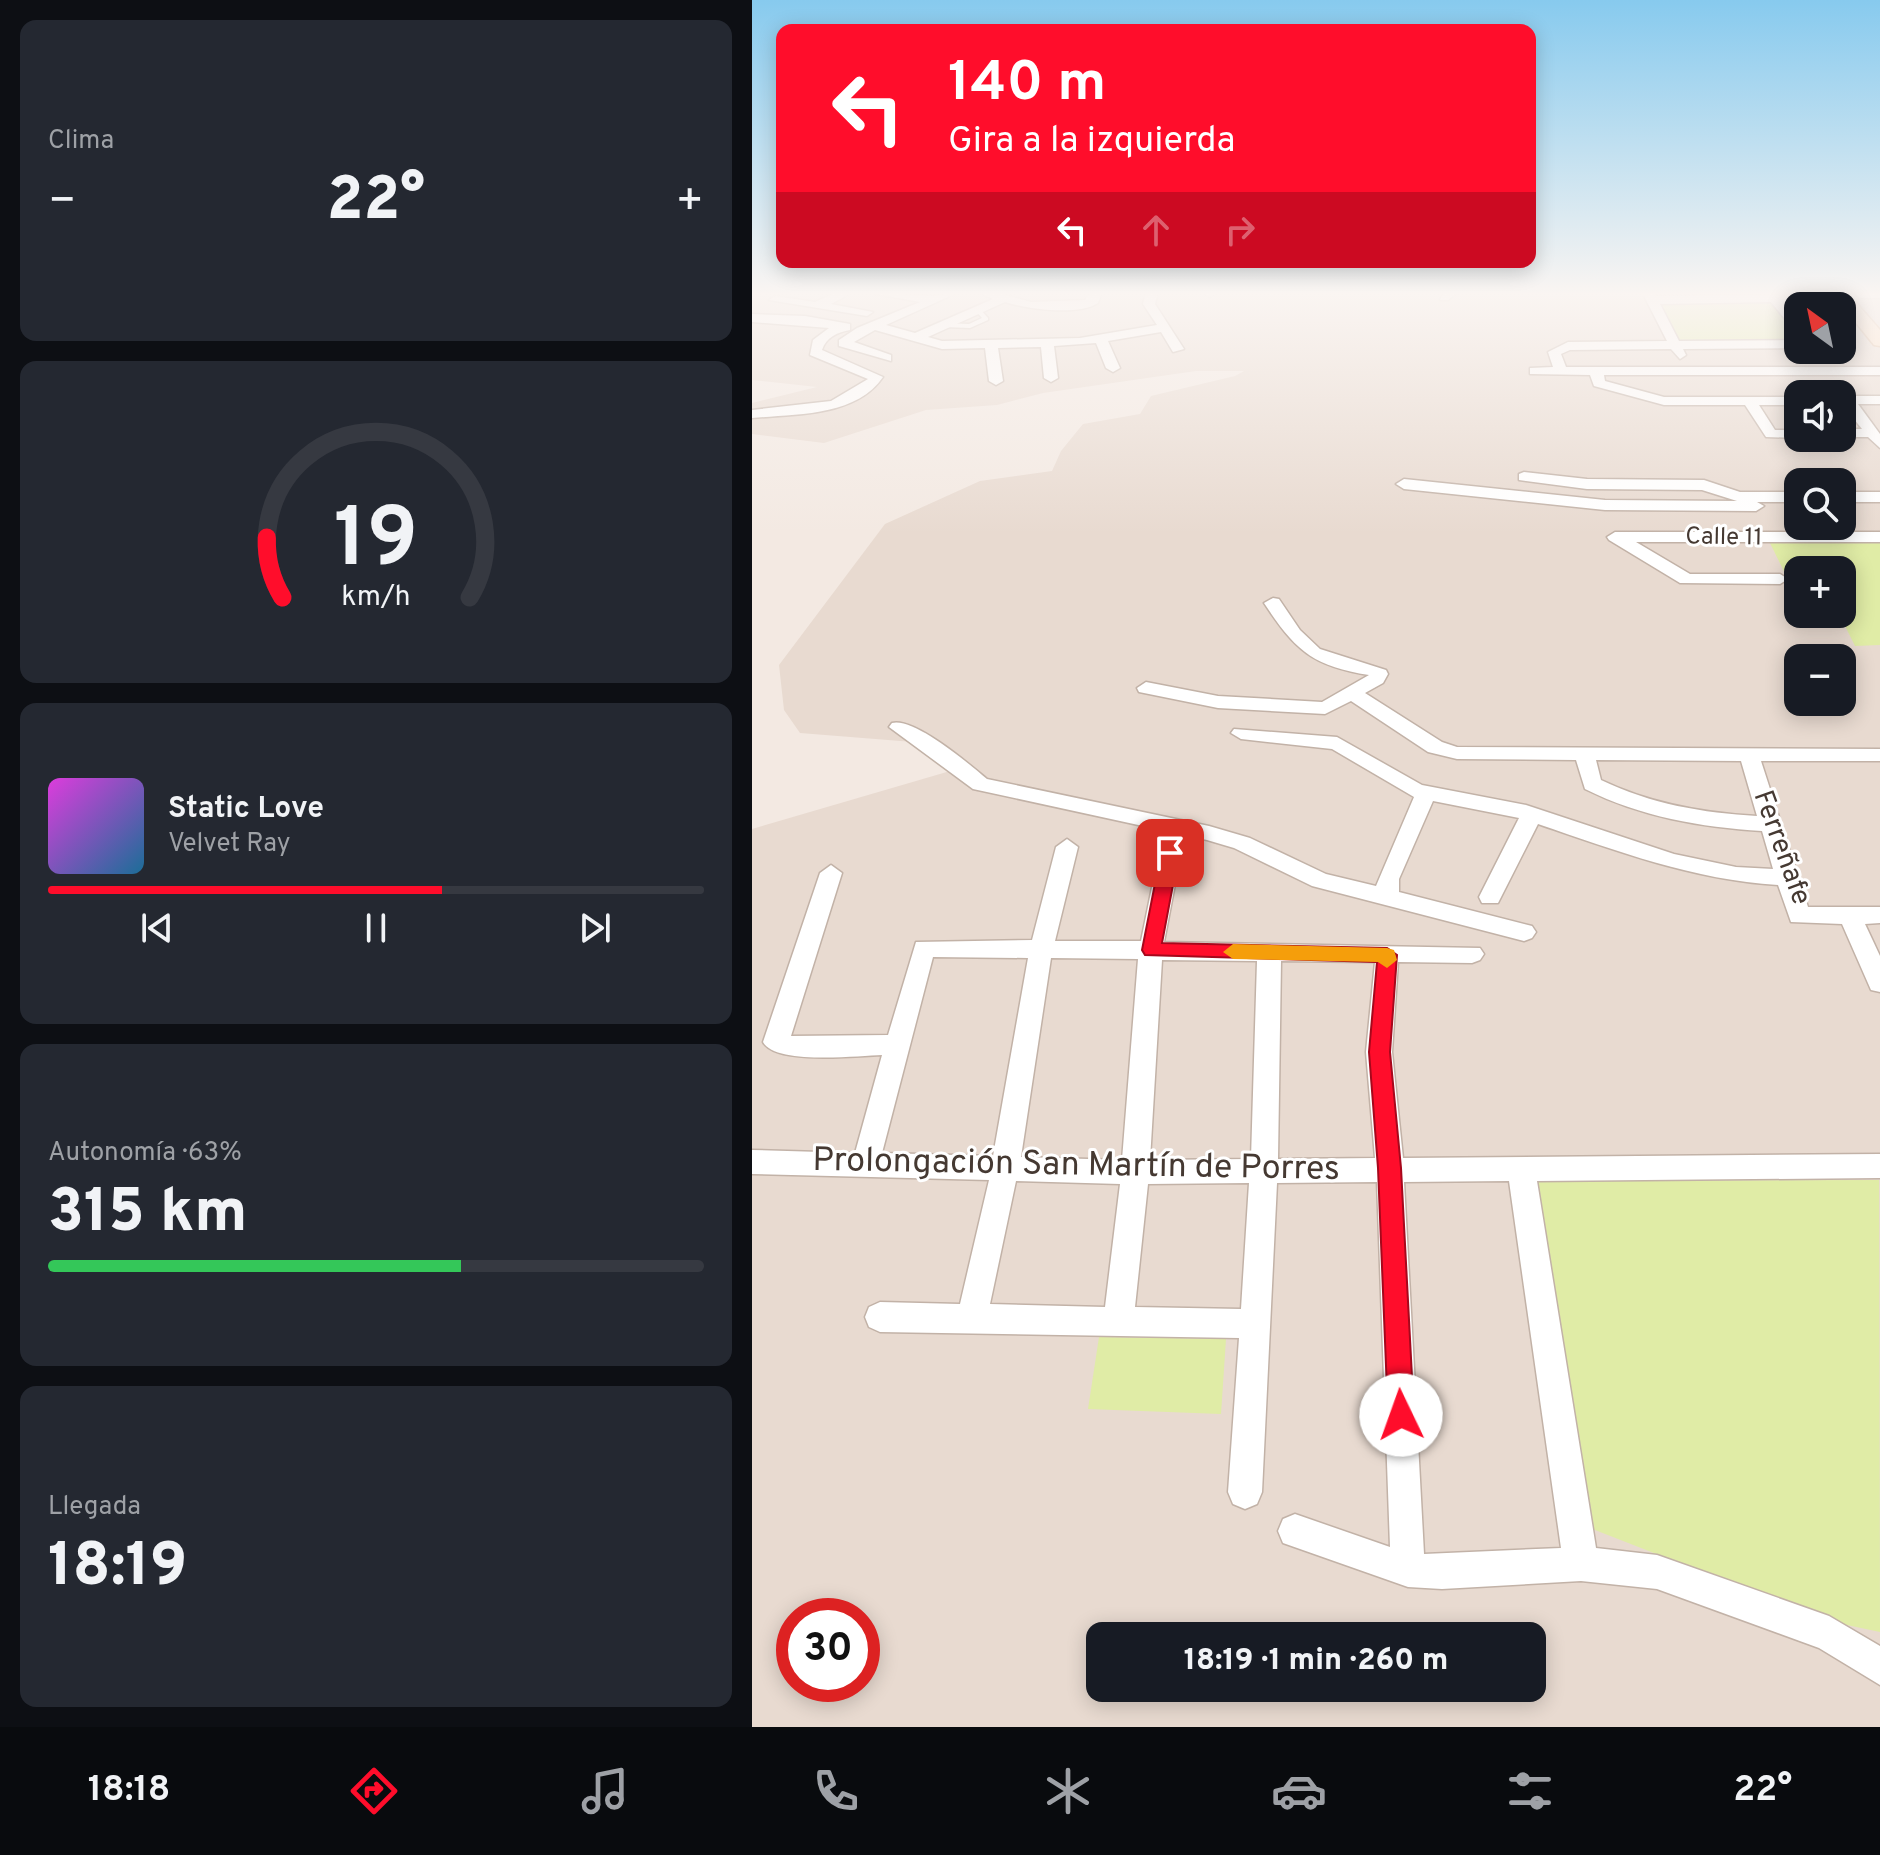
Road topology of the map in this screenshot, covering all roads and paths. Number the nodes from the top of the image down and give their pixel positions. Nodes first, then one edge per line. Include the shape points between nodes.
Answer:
1 (1597, 372) edge
2 (1689, 372) edge
3 (865, 373) edge
4 (995, 373) edge
5 (1050, 373) edge
6 (1051, 378) dead end
7 (996, 381) dead end
8 (1856, 400) edge
9 (1880, 400) edge
10 (1703, 401) junction
11 (1749, 401) junction
12 (1784, 401) edge
13 (752, 414) edge
14 (1856, 414) edge
15 (1784, 434) edge
16 (1856, 435) edge
17 (1876, 439) edge
18 (1524, 477) dead end
19 (1404, 484) dead end
20 (1856, 497) edge
21 (1880, 497) edge
22 (1784, 499) edge
23 (1757, 502) junction
24 (1605, 505) junction
25 (1615, 537) junction
26 (1880, 537) edge
27 (1773, 538) junction
28 (1780, 579) dead end
29 (1273, 603) dead end
30 (1146, 688) dead end
31 (1354, 694) junction
32 (899, 727) dead end
33 (1241, 733) dead end
34 (1584, 752) junction
35 (1749, 755) junction
36 (1879, 758) edge
37 (1426, 793) junction
38 (1532, 814) junction
39 (1768, 824) junction
40 (1067, 847) dead end
41 (1170, 853) dead end
42 (831, 873) dead end
43 (1786, 878) junction
44 (1490, 897) dead end
45 (1387, 899) junction
46 (1850, 915) junction
47 (1880, 915) edge
48 (1524, 932) dead end
49 (1041, 949) junction
50 (1151, 950) junction
51 (1269, 953) junction
52 (1472, 954) dead end
53 (1387, 955) junction
54 (1880, 983) edge
55 (898, 1045) junction
56 (752, 1162) edge
57 (866, 1164) junction
58 (1880, 1166) edge
59 (1390, 1168) junction
60 (1005, 1169) junction
61 (1264, 1169) junction
62 (1521, 1169) junction
63 (1135, 1172) junction
64 (880, 1317) dead end
65 (972, 1317) junction
66 (1119, 1319) junction
67 (1257, 1324) junction
68 (1245, 1492) dead end
69 (1295, 1531) dead end
70 (1581, 1564) junction
71 (1408, 1570) junction
72 (1880, 1667) edge

1 - 10 street via 1599,383 1655,399
2 - 10 street
3 - 13 street via 876,377 872,383 834,405
4 - 7 street
5 - 6 street
8 - 9 street
10 - 11 street
11 - 12 street
11 - 15 street via 1771,434
14 - 17 street
16 - 17 street
18 - 23 street via 1587,484 1704,485
19 - 24 street
20 - 21 street
22 - 23 street
23 - 24 street
23 - 27 street
24 - 25 street
25 - 27 street, Calle 11
25 - 28 street via 1686,579
26 - 27 street, Calle 11
29 - 31 street via 1293,634 1324,661 1379,674
30 - 31 street via 1218,702 1298,709 1325,708
31 - 34 street via 1446,751
32 - 45 street via 980,784 1242,843 1320,880
33 - 37 street via 1347,746
34 - 35 street
34 - 39 street via 1592,784 1623,798 1697,820
35 - 36 street
35 - 39 street, Ferreñafe
37 - 38 street
37 - 45 street via 1388,879
38 - 43 street via 1671,861 1736,875
38 - 44 street
39 - 43 street, Ferreñafe
40 - 49 street
41 - 50 street
42 - 55 street via 776,1042
43 - 46 street, Ferreñafe via 1799,916
45 - 48 street
46 - 47 street, Ferreñafe
46 - 54 street
49 - 50 street
49 - 55 street via 924,948
49 - 60 street
50 - 51 street
50 - 63 street
51 - 53 street
51 - 61 street
52 - 53 street
53 - 59 street via 1379,1052
55 - 57 street
56 - 57 street, Prolongación San Martín de Porres
57 - 60 street, Prolongación San Martín de Porres
58 - 62 street, Prolongación San Martín de Porres
59 - 61 street, Prolongación San Martín de Porres
59 - 62 street, Prolongación San Martín de Porres
59 - 71 street
60 - 63 street, Prolongación San Martín de Porres
60 - 65 street
61 - 63 street, Prolongación San Martín de Porres
61 - 67 street
62 - 70 street
63 - 66 street
64 - 65 street
65 - 66 street
66 - 67 street
67 - 68 street
69 - 71 street
70 - 71 street
70 - 72 street via 1657,1572 1829,1634

